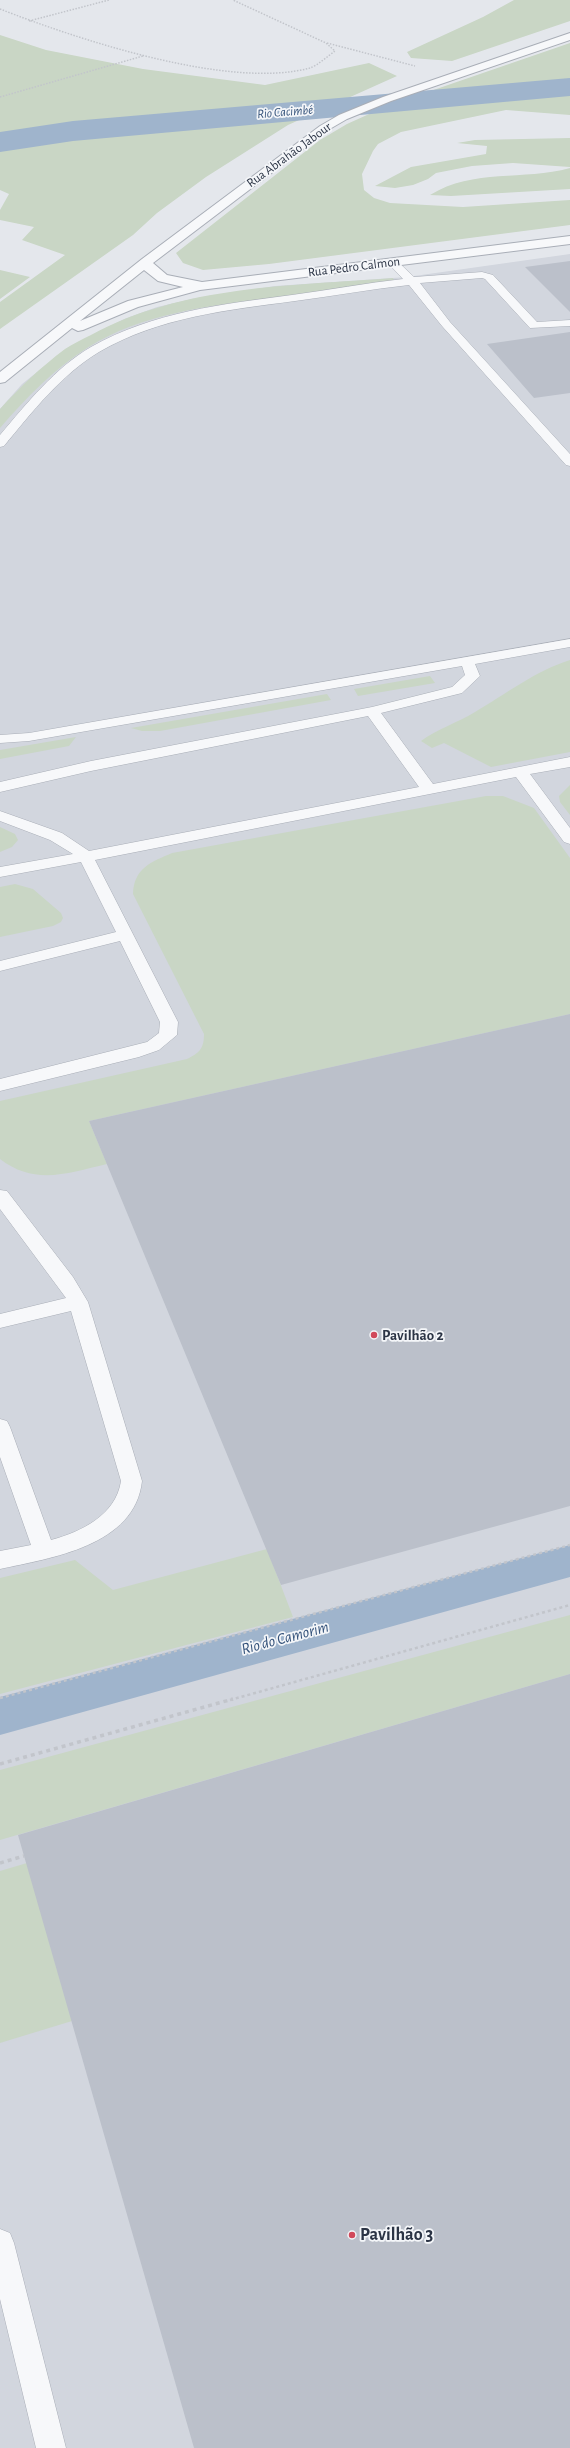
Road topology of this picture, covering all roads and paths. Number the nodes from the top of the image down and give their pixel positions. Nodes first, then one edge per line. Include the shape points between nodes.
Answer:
1 (110, 0) edge
2 (233, 0) edge
3 (0, 9) edge
4 (29, 21) junction
5 (570, 36) edge
6 (326, 43) junction
7 (143, 56) junction
8 (454, 76) junction
9 (0, 97) edge
10 (570, 240) edge
11 (146, 262) junction
12 (392, 262) junction
13 (413, 282) junction
14 (202, 286) junction
15 (570, 323) edge
16 (46, 343) junction
17 (0, 379) edge
18 (0, 443) edge
19 (570, 462) edge
20 (570, 643) edge
21 (467, 662) junction
22 (372, 711) junction
23 (0, 739) edge
24 (570, 762) edge
25 (520, 772) junction
26 (0, 778) edge
27 (23, 781) junction
28 (0, 787) edge
29 (428, 788) junction
30 (0, 816) edge
31 (570, 839) edge
32 (86, 857) junction
33 (0, 872) edge
34 (126, 935) junction
35 (0, 966) edge
36 (0, 1085) edge
37 (0, 1196) edge
38 (78, 1302) junction
39 (0, 1321) edge
40 (0, 1427) edge
41 (570, 1545) edge
42 (44, 1551) junction
43 (0, 1560) edge
44 (570, 1605) edge
45 (0, 1698) edge
46 (0, 1764) edge
47 (24, 1856) dead end
48 (0, 1863) edge
49 (2, 2257) edge
50 (51, 2448) edge

1 - 4 path
2 - 6 path
3 - 4 path
4 - 7 path
5 - 8 street, Rua Abrahão Jabour
6 - 7 path via 335,51 329,60 292,72 234,71
6 - 8 path
7 - 9 path
8 - 11 street, Rua Abrahão Jabour via 343,117 295,148
10 - 12 street, Rua Pedro Calmon
11 - 14 street, Rua Pedro Calmon via 156,276 173,282
11 - 16 street, Rua Abrahão Jabour
12 - 13 lane
12 - 14 street, Rua Pedro Calmon
13 - 15 lane via 486,276 534,326
13 - 18 lane via 206,310 144,326 94,351 75,365
13 - 19 lane via 446,324
14 - 16 street, Rua Abrahão Jabour via 133,304
16 - 17 street, Rua Abrahão Jabour
20 - 21 lane
21 - 22 lane via 473,676 457,690
21 - 23 lane via 29,737
22 - 27 lane
22 - 29 lane
24 - 25 lane
25 - 29 lane
25 - 31 lane
26 - 27 lane
27 - 28 lane
29 - 32 lane
30 - 32 lane via 56,836
32 - 33 lane
32 - 34 lane
34 - 35 lane
34 - 36 lane via 169,1022 168,1035 153,1046 133,1053
37 - 38 lane via 66,1282
38 - 39 lane
38 - 42 lane via 127,1462 131,1483 124,1504 108,1522 83,1539
40 - 42 lane
41 - 45 path
42 - 43 lane
44 - 46 path
47 - 48 path
49 - 50 lane

